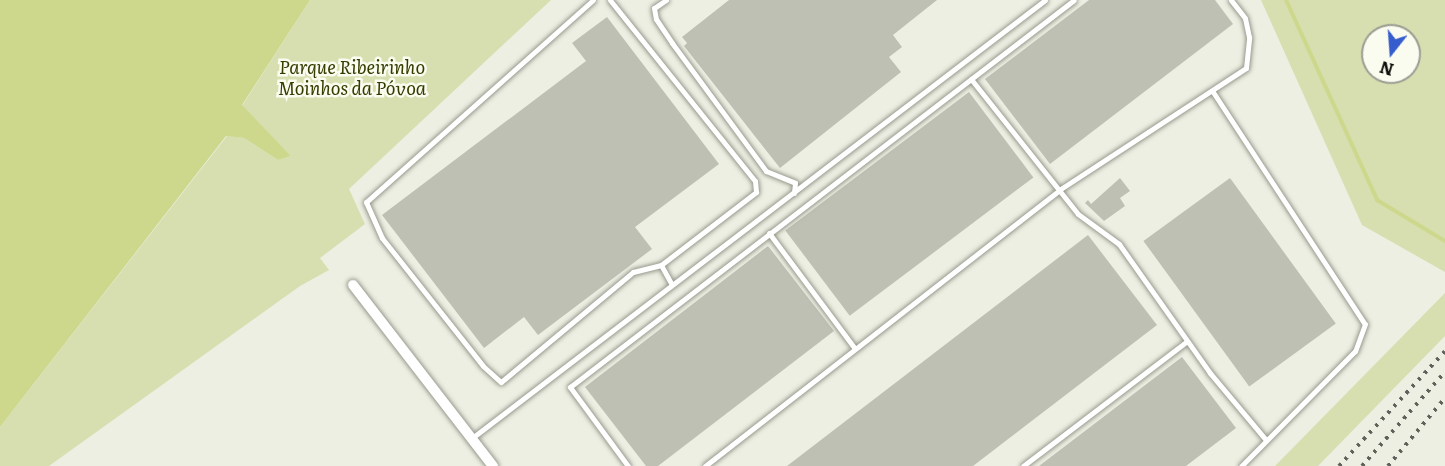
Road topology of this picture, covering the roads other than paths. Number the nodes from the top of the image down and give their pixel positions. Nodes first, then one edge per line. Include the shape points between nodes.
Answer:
1 (593, 0) edge
2 (610, 0) edge
3 (666, 0) edge
4 (1045, 0) edge
5 (1074, 0) edge
6 (1232, 0) edge
7 (971, 79) junction
8 (1213, 92) junction
9 (1059, 190) junction
10 (794, 193) junction
11 (769, 233) junction
12 (661, 265) junction
13 (671, 283) junction
14 (353, 285) dead end
15 (1187, 341) junction
16 (855, 350) junction
17 (472, 438) junction
18 (1266, 440) junction
19 (493, 466) edge
20 (628, 466) edge
21 (705, 466) edge
22 (1023, 466) edge
23 (1241, 466) edge

1 - 12 lane via 366,202 382,238 483,366 501,382 633,272
2 - 12 lane via 755,181 756,192
3 - 10 lane via 654,8 656,19 766,171 795,183
4 - 10 lane
5 - 7 lane
6 - 8 lane via 1245,18 1249,37 1246,68
7 - 9 lane
7 - 11 lane
8 - 9 lane
8 - 18 lane via 1365,324 1354,351
9 - 15 lane via 1078,214 1119,244
9 - 16 lane
10 - 13 lane
11 - 16 lane
11 - 20 lane via 570,387
12 - 13 lane
13 - 17 lane
14 - 17 street
15 - 18 lane
15 - 22 lane
16 - 21 lane
17 - 19 street
18 - 23 lane

